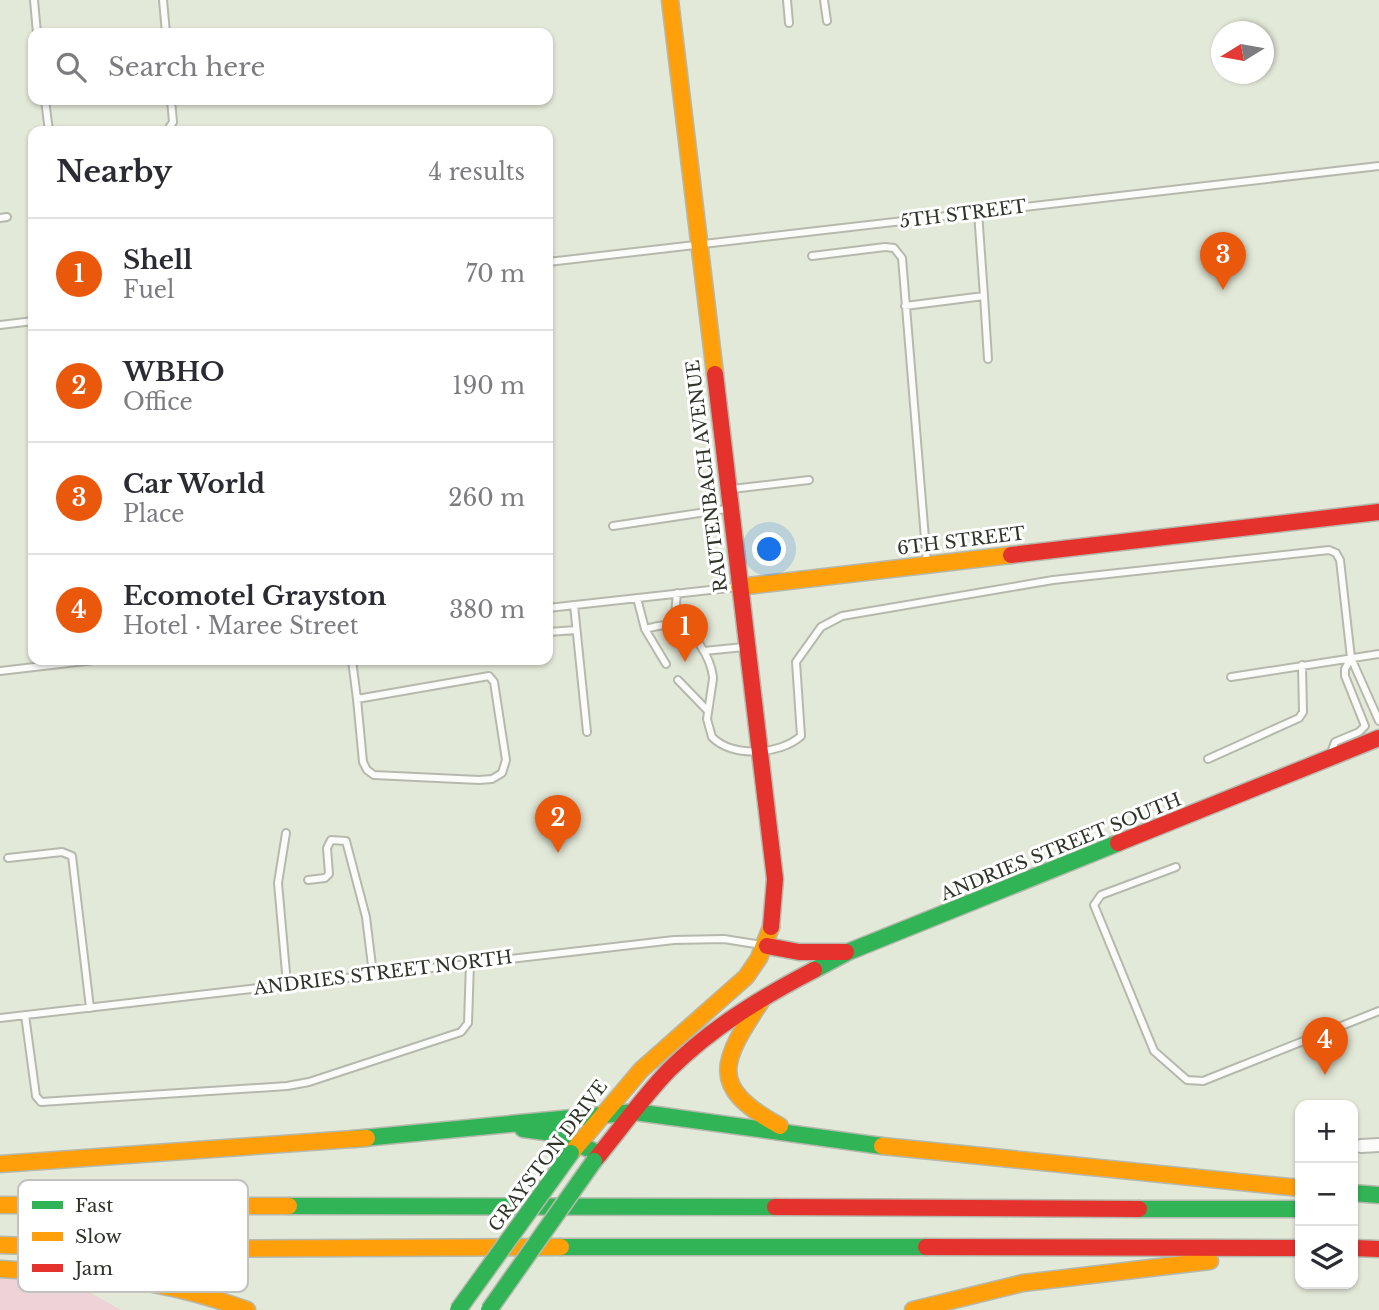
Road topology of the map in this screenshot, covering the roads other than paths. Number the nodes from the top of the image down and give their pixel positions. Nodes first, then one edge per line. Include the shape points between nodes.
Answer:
1 (34, 0) edge
2 (163, 0) edge
3 (670, 0) edge
4 (787, 0) edge
5 (824, 0) edge
6 (827, 21) dead end
7 (789, 23) dead end
8 (37, 28) edge
9 (166, 28) edge
10 (46, 105) edge
11 (172, 105) edge
12 (48, 126) edge
13 (170, 126) edge
14 (1379, 166) edge
15 (978, 212) junction
16 (699, 244) junction
17 (812, 256) dead end
18 (553, 261) edge
19 (984, 296) junction
20 (905, 306) junction
21 (28, 322) edge
22 (0, 325) edge
23 (988, 359) dead end
24 (809, 480) dead end
25 (726, 489) junction
26 (728, 509) junction
27 (1379, 512) edge
28 (613, 526) dead end
29 (927, 565) junction
30 (739, 587) junction
31 (677, 593) junction
32 (637, 598) junction
33 (574, 605) junction
34 (553, 607) edge
35 (674, 625) junction
36 (645, 629) junction
37 (576, 630) junction
38 (553, 632) edge
39 (747, 646) junction
40 (704, 651) junction
41 (1379, 654) edge
42 (1351, 658) junction
43 (666, 664) dead end
44 (51, 665) edge
45 (353, 665) edge
46 (1302, 665) junction
47 (0, 671) edge
48 (1231, 677) dead end
49 (678, 680) dead end
50 (357, 699) junction
51 (708, 710) junction
52 (1379, 721) edge
53 (587, 733) dead end
54 (1379, 738) edge
55 (759, 751) junction
56 (1208, 759) dead end
57 (1331, 759) junction
58 (286, 833) dead end
59 (8, 858) dead end
60 (1176, 867) dead end
61 (308, 880) dead end
62 (767, 946) junction
63 (848, 952) junction
64 (470, 963) junction
65 (373, 974) junction
66 (287, 984) junction
67 (762, 1000) junction
68 (90, 1008) junction
69 (1379, 1011) edge
70 (25, 1015) junction
71 (0, 1018) edge
72 (635, 1112) junction
73 (601, 1113) junction
74 (798, 1135) junction
75 (353, 1139) junction
76 (1361, 1146) dead end
77 (1379, 1146) edge
78 (574, 1148) junction
79 (597, 1158) junction
80 (0, 1164) edge
81 (1295, 1188) edge
82 (1358, 1193) edge
83 (1379, 1195) edge
84 (0, 1206) edge
85 (18, 1206) edge
86 (248, 1207) edge
87 (1295, 1209) edge
88 (1358, 1209) edge
89 (1379, 1209) edge
90 (0, 1245) edge
91 (18, 1246) edge
92 (248, 1248) edge
93 (1295, 1248) edge
94 (1295, 1254) edge
95 (0, 1269) edge
96 (18, 1270) edge
97 (197, 1292) edge
98 (202, 1293) junction
99 (236, 1310) edge
100 (247, 1310) edge
101 (458, 1310) edge
102 (489, 1310) edge
103 (913, 1310) edge

1 - 8 lane
2 - 9 lane
3 - 16 main road, RAUTENBACH AVENUE
4 - 7 lane
5 - 6 lane
10 - 12 lane
11 - 13 lane
14 - 15 lane, 5TH STREET
15 - 16 lane, 5TH STREET
15 - 19 lane
16 - 18 lane, 5TH STREET
16 - 25 main road, RAUTENBACH AVENUE
17 - 20 lane via 894,248 902,258
19 - 20 lane
19 - 23 lane
20 - 29 lane
21 - 22 lane
24 - 25 lane
25 - 26 main road, RAUTENBACH AVENUE
26 - 28 lane
26 - 30 main road, RAUTENBACH AVENUE
27 - 29 main road, 6TH STREET
29 - 30 main road, 6TH STREET
30 - 31 lane, 6TH STREET
30 - 39 main road, RAUTENBACH AVENUE
31 - 32 lane, 6TH STREET
31 - 35 lane
32 - 33 lane, 6TH STREET
32 - 36 lane
33 - 34 lane, 6TH STREET
33 - 37 lane
35 - 36 lane
35 - 40 lane
36 - 43 lane
37 - 38 lane
37 - 53 lane
39 - 40 lane
39 - 55 main road, RAUTENBACH AVENUE
40 - 51 lane via 713,678
41 - 42 lane
42 - 46 lane
42 - 52 lane
42 - 55 lane via 1340,560 1329,550 1053,580 851,612 831,620 796,662 801,736
42 - 57 lane via 1345,676 1365,726 1335,742
44 - 47 lane
45 - 50 lane
46 - 48 lane
46 - 56 lane via 1303,712 1299,718
49 - 51 lane
50 - 50 lane via 489,676 494,682 506,760 502,773 492,779 374,775 363,762
51 - 55 lane via 707,727 717,742 733,750
54 - 57 main road, ANDRIES STREET SOUTH
55 - 62 main road, RAUTENBACH AVENUE via 776,901 774,929
57 - 63 main road, ANDRIES STREET SOUTH
58 - 66 lane via 278,919
59 - 68 lane via 62,852 72,856
60 - 69 lane via 1101,895 1094,905 1150,1045 1177,1073 1192,1082 1203,1081
61 - 65 lane via 326,878 331,840 346,841 366,917
62 - 63 main road via 799,952
62 - 64 lane, ANDRIES STREET NORTH via 724,939 674,940
62 - 73 main road, GRAYSTON DRIVE via 736,986 666,1045
63 - 67 main road, ANDRIES STREET SOUTH
64 - 65 lane, ANDRIES STREET NORTH
64 - 70 lane via 468,1023 461,1032 286,1086 41,1102
65 - 66 lane, ANDRIES STREET NORTH
66 - 68 lane, ANDRIES STREET NORTH
67 - 72 main road via 681,1059
67 - 74 main road via 732,1048 728,1079 744,1106
68 - 70 lane, ANDRIES STREET NORTH
70 - 71 lane, ANDRIES STREET NORTH
72 - 73 main road
72 - 74 main road
72 - 79 main road
73 - 75 main road
73 - 78 main road, GRAYSTON DRIVE
74 - 81 main road via 935,1153
75 - 78 main road via 540,1129
75 - 80 main road
76 - 77 street
78 - 79 main road
78 - 101 main road, GRAYSTON DRIVE, bridge
79 - 102 main road, bridge
82 - 83 main road
84 - 85 main road
86 - 87 main road
88 - 89 main road
90 - 91 main road
92 - 93 main road
94 - 103 main road via 1061,1274
95 - 96 main road
97 - 98 main road
98 - 99 main road
98 - 100 main road

